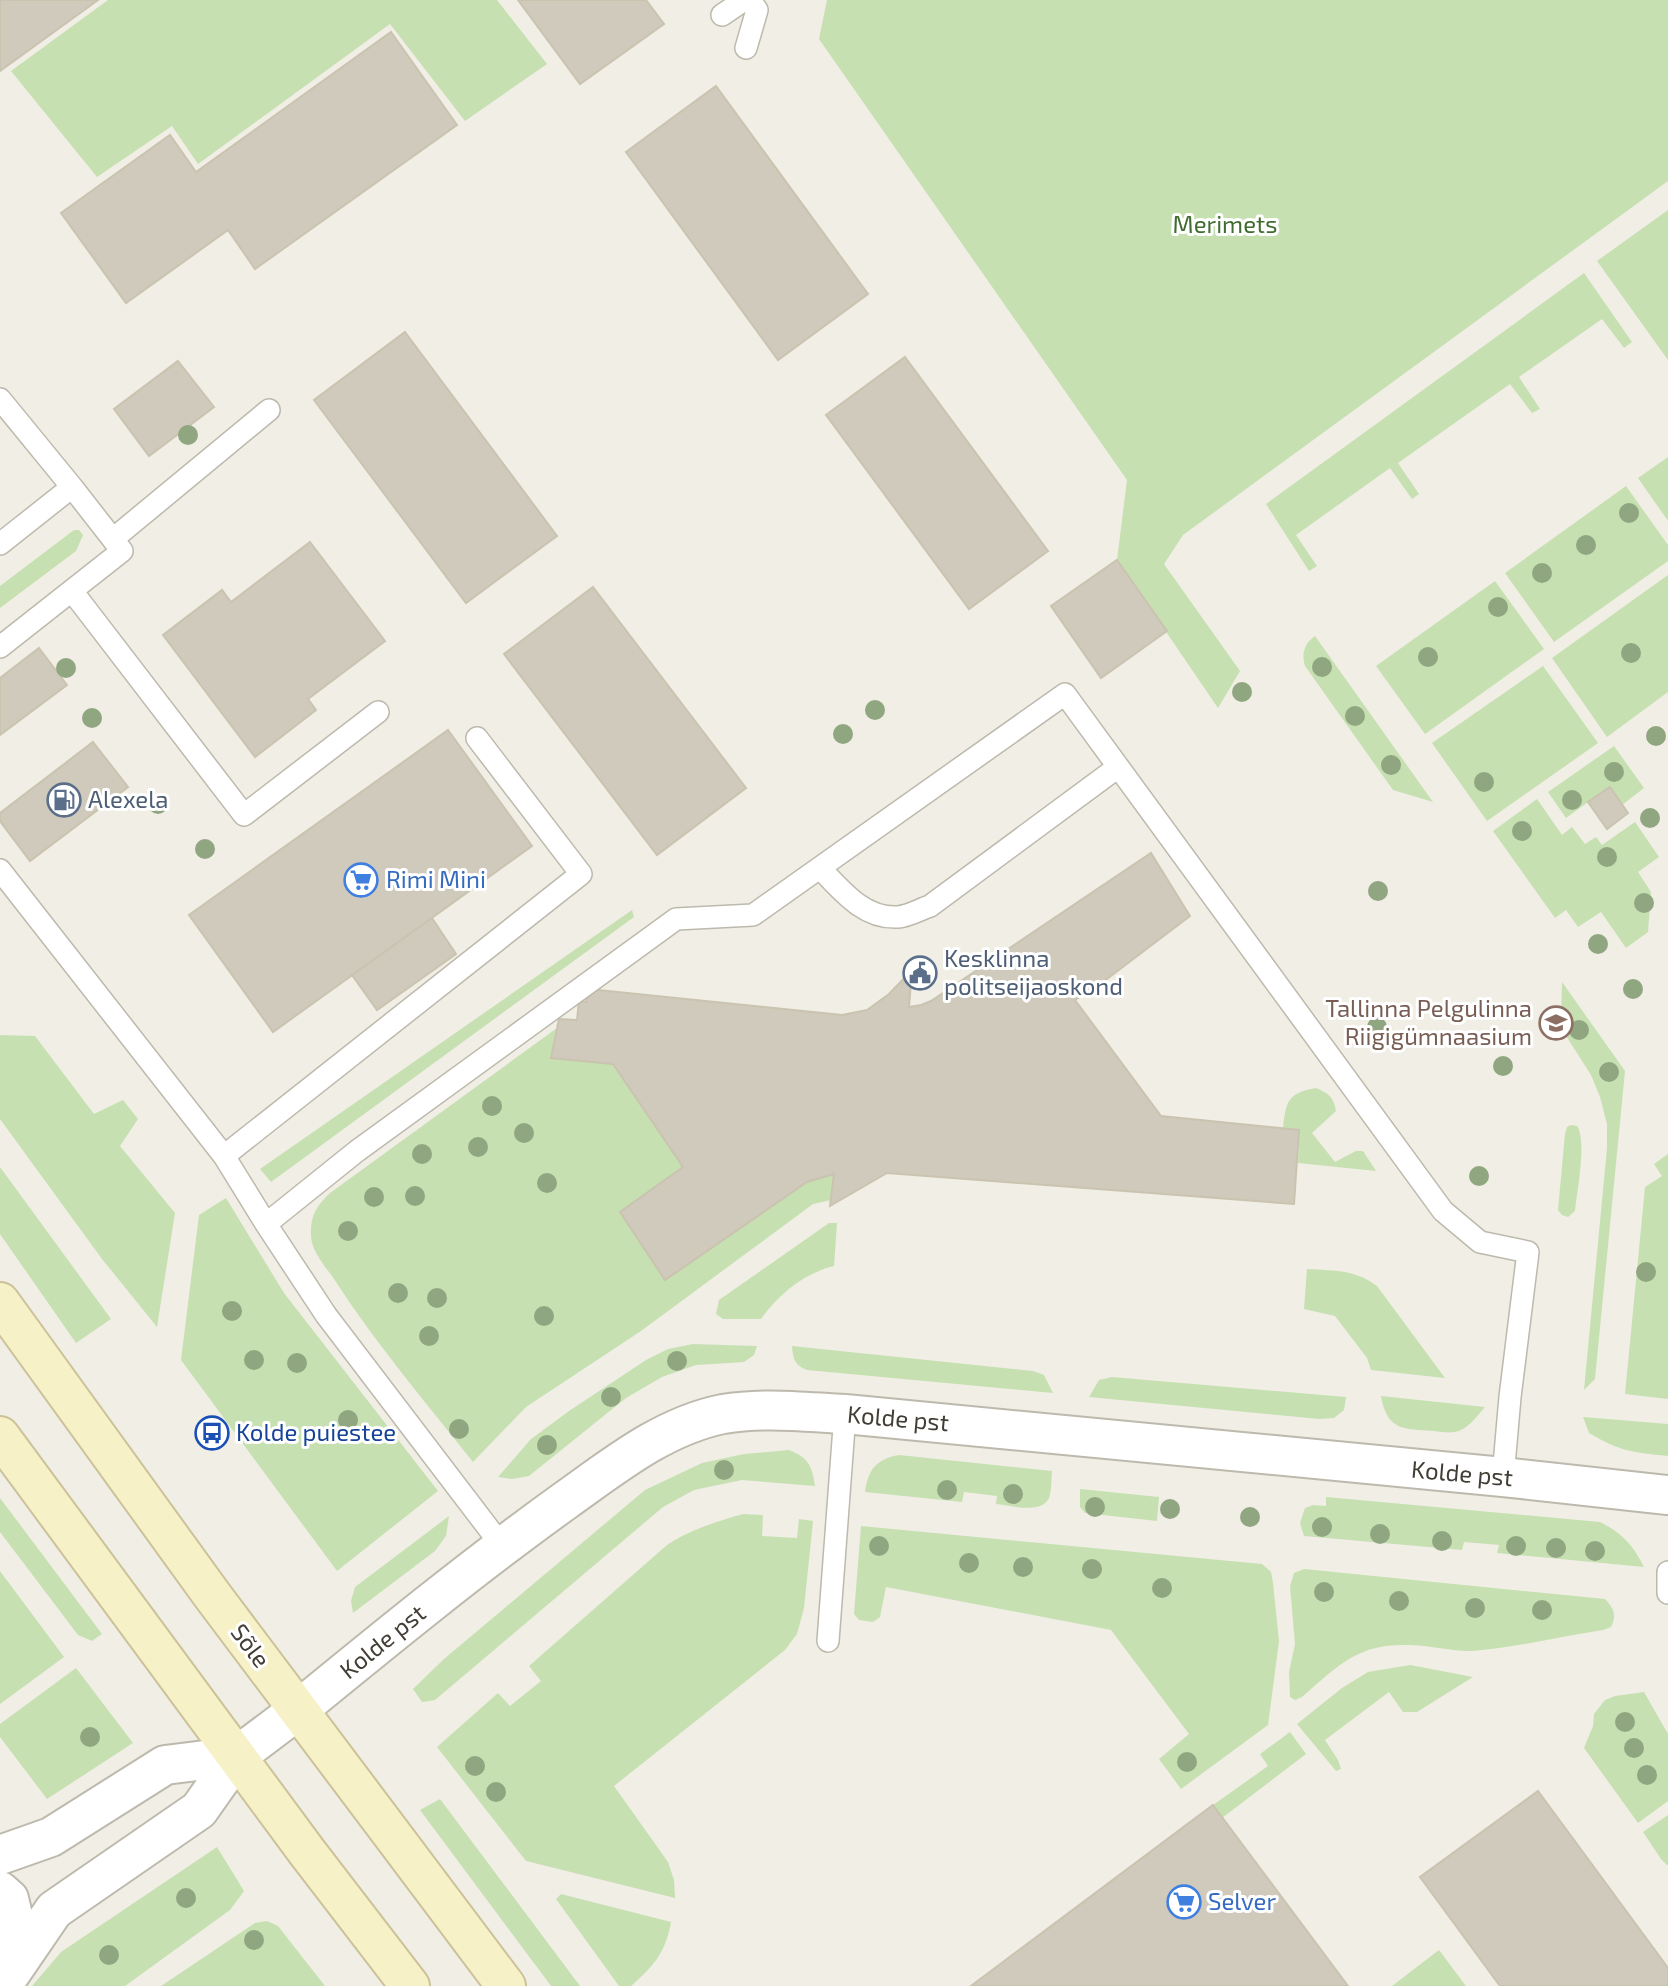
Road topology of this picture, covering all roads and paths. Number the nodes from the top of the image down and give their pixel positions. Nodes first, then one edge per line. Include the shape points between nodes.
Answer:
1 (744, 0) edge
2 (750, 0) edge
3 (722, 15) dead end
4 (746, 48) dead end
5 (0, 398) edge
6 (269, 410) dead end
7 (72, 487) junction
8 (113, 539) junction
9 (0, 544) edge
10 (72, 591) junction
11 (0, 647) edge
12 (378, 712) dead end
13 (477, 738) dead end
14 (1118, 767) junction
15 (820, 868) junction
16 (0, 870) edge
17 (224, 1156) junction
18 (265, 1224) junction
19 (0, 1301) edge
20 (845, 1415) junction
21 (0, 1436) edge
22 (1503, 1477) junction
23 (1668, 1495) edge
24 (502, 1546) junction
25 (1668, 1572) edge
26 (1668, 1593) edge
27 (828, 1641) dead end
28 (299, 1710) junction
29 (237, 1756) junction
30 (0, 1855) edge
31 (0, 1891) edge
32 (2, 1985) edge
33 (410, 1986) edge
34 (506, 1986) edge

1 - 3 lane
2 - 4 lane via 757,10
5 - 7 lane
6 - 8 lane
7 - 8 lane
7 - 9 lane
8 - 10 lane via 122,551
10 - 11 lane
10 - 12 lane via 244,815
13 - 17 lane via 581,874
14 - 15 lane via 930,906 901,917 878,916 853,903
14 - 15 lane via 1065,694
14 - 22 lane via 1443,1211 1480,1242 1528,1252
15 - 18 lane via 753,915 676,919 357,1151
16 - 17 lane
17 - 18 lane
18 - 24 lane via 326,1314
19 - 28 main road, Sõle
20 - 22 street, Kolde pst
20 - 24 street, Kolde pst via 767,1409 721,1415 674,1430 631,1453
20 - 27 lane
21 - 29 main road
22 - 23 street, Kolde pst
24 - 28 street, Kolde pst
25 - 26 lane
28 - 29 street, Kolde pst
28 - 34 main road, Sõle
29 - 30 street, Kolde pst via 165,1765 51,1837
29 - 32 street, Kolde pst via 199,1810 54,1910
29 - 33 main road
31 - 32 street via 9,1899 14,1920

